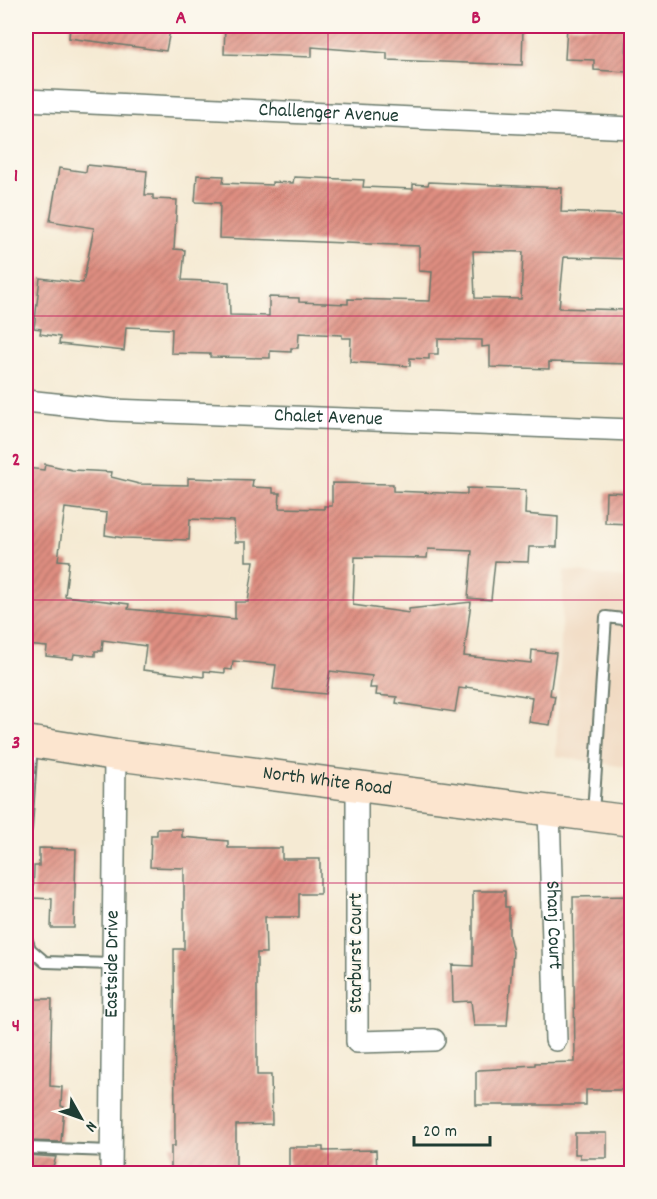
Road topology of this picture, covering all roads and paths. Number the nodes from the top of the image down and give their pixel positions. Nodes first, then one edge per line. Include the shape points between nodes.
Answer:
1 (26, 100) edge
2 (632, 128) edge
3 (26, 401) edge
4 (632, 430) edge
5 (632, 620) edge
6 (29, 741) edge
7 (115, 755) junction
8 (357, 786) junction
9 (549, 811) junction
10 (593, 816) junction
11 (632, 821) edge
12 (26, 830) edge
13 (26, 938) edge
14 (112, 964) junction
15 (434, 1040) dead end
16 (556, 1040) dead end
17 (26, 1148) edge
18 (111, 1151) junction
19 (111, 1173) edge

1 - 2 street, Challenger Avenue
3 - 4 street, Chalet Avenue via 125,410
5 - 10 lane via 606,617
6 - 7 main road, North White Road
6 - 12 lane
7 - 8 main road, North White Road
7 - 14 street, Eastside Drive
8 - 9 main road, North White Road
8 - 15 street, Starburst Court via 357,1042
9 - 10 main road, North White Road
9 - 16 street, Shanj Court
10 - 11 main road, North White Road
13 - 14 lane via 30,949 45,962
14 - 18 street, Eastside Drive
17 - 18 lane
18 - 19 street, Eastside Drive

